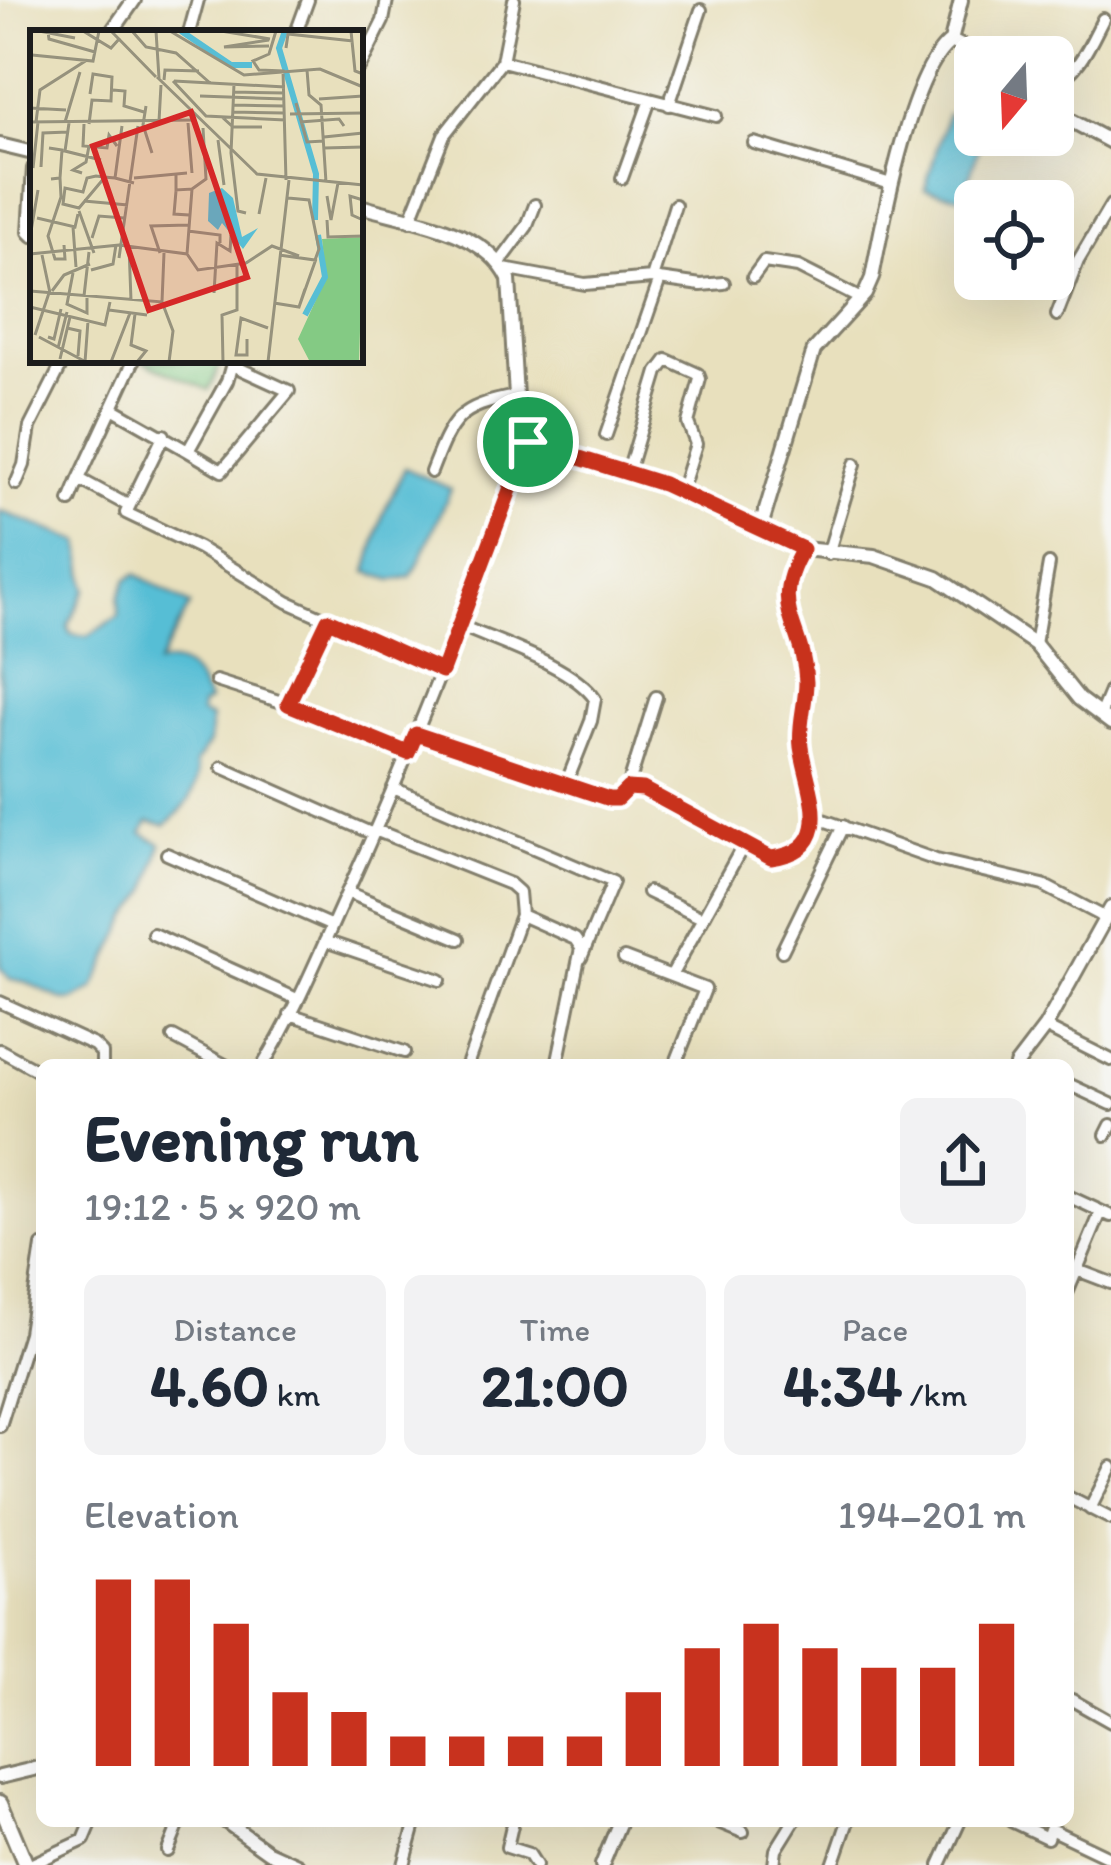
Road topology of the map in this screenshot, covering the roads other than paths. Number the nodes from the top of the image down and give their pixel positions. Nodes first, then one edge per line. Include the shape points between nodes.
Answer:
1 (134, 0) edge
2 (198, 0) edge
3 (308, 0) edge
4 (386, 0) edge
5 (514, 0) edge
6 (961, 0) edge
7 (700, 10) dead end
8 (1102, 20) dead end
9 (113, 30) edge
10 (191, 30) edge
11 (297, 30) edge
12 (951, 40) junction
13 (954, 42) edge
14 (363, 61) edge
15 (502, 61) junction
16 (1074, 69) edge
17 (650, 100) junction
18 (669, 104) junction
19 (716, 116) dead end
20 (1074, 122) edge
21 (1111, 142) edge
22 (754, 143) dead end
23 (0, 146) edge
24 (30, 152) edge
25 (622, 178) dead end
26 (891, 184) junction
27 (535, 205) dead end
28 (674, 205) dead end
29 (1111, 205) edge
30 (363, 207) edge
31 (410, 221) junction
32 (502, 265) junction
33 (753, 277) dead end
34 (656, 278) junction
35 (724, 283) dead end
36 (861, 299) junction
37 (1057, 315) dead end
38 (62, 363) edge
39 (133, 363) edge
40 (232, 363) edge
41 (234, 363) edge
42 (516, 396) junction
43 (112, 408) junction
44 (164, 435) junction
45 (606, 435) dead end
46 (528, 442) junction
47 (188, 451) junction
48 (855, 464) dead end
49 (431, 472) dead end
50 (628, 472) junction
51 (79, 479) junction
52 (16, 484) dead end
53 (681, 492) junction
54 (70, 501) dead end
55 (130, 506) junction
56 (760, 530) junction
57 (803, 549) junction
58 (828, 554) junction
59 (1049, 564) dead end
60 (328, 620) junction
61 (461, 626) junction
62 (1035, 644) junction
63 (442, 671) junction
64 (216, 681) dead end
65 (1111, 689) edge
66 (656, 697) dead end
67 (288, 704) junction
68 (1106, 719) edge
69 (416, 734) junction
70 (408, 753) junction
71 (222, 767) dead end
72 (566, 784) junction
73 (394, 788) junction
74 (628, 788) junction
75 (815, 817) junction
76 (843, 826) junction
77 (374, 832) junction
78 (744, 844) junction
79 (167, 854) dead end
80 (347, 892) junction
81 (648, 892) dead end
82 (1108, 913) edge
83 (521, 915) junction
84 (702, 918) junction
85 (332, 926) junction
86 (153, 934) dead end
87 (459, 939) dead end
88 (325, 941) junction
89 (782, 951) dead end
90 (581, 958) junction
91 (624, 958) dead end
92 (672, 974) junction
93 (440, 980) dead end
94 (297, 999) junction
95 (0, 1002) edge
96 (290, 1014) junction
97 (1045, 1027) junction
98 (173, 1037) dead end
99 (0, 1050) edge
100 (404, 1052) dead end
101 (102, 1059) edge
102 (214, 1059) edge
103 (266, 1059) edge
104 (469, 1059) edge
105 (558, 1059) edge
106 (677, 1059) edge
107 (1024, 1059) edge
108 (1111, 1060) edge
109 (36, 1069) edge
110 (1074, 1087) edge
111 (1111, 1104) edge
112 (1074, 1199) edge
113 (1106, 1214) edge
114 (1077, 1270) junction
115 (1074, 1277) edge
116 (1111, 1283) edge
117 (36, 1286) edge
118 (0, 1426) edge
119 (1111, 1467) edge
120 (1074, 1500) edge
121 (1090, 1508) junction
122 (1111, 1520) edge
123 (1074, 1701) edge
124 (1111, 1722) edge
125 (36, 1769) edge
126 (0, 1778) edge
127 (0, 1802) edge
128 (89, 1827) edge
129 (178, 1827) edge
130 (231, 1827) edge
131 (414, 1827) edge
132 (512, 1827) edge
133 (618, 1827) edge
134 (731, 1827) edge
135 (790, 1827) edge
136 (845, 1827) edge
137 (957, 1827) edge
138 (1024, 1827) edge
139 (743, 1832) dead end
140 (168, 1851) dead end
141 (265, 1858) edge
142 (1111, 1858) edge
143 (28, 1865) edge
144 (297, 1865) edge
145 (404, 1865) edge
146 (536, 1865) edge
147 (602, 1865) edge
148 (774, 1865) edge
149 (827, 1865) edge
150 (940, 1865) edge

1 - 9 street
2 - 10 street
3 - 11 street
4 - 14 street
5 - 15 street
6 - 12 street
7 - 18 street
8 - 16 street
12 - 13 street
12 - 26 street via 934,59
15 - 17 street
15 - 31 street via 444,135
17 - 18 street
17 - 25 street
18 - 19 street
20 - 21 street
22 - 26 street
23 - 24 street
26 - 36 street
27 - 32 street
28 - 34 street
29 - 37 street
30 - 31 street
31 - 32 street via 474,241
32 - 34 street via 585,284
32 - 42 street
33 - 36 street via 764,262 785,262
34 - 35 street
34 - 45 street
36 - 56 street via 814,350
38 - 52 street via 30,428
39 - 43 street
40 - 47 street
41 - 47 street via 289,391 222,471
42 - 46 street
42 - 49 street via 462,412
43 - 44 street
43 - 51 street
44 - 47 street
44 - 55 street
46 - 50 street
46 - 61 street
48 - 58 street
50 - 53 street
50 - 53 street via 658,372 674,362 700,379 688,423 696,444
51 - 54 street
51 - 55 street
53 - 56 street
55 - 60 street via 126,514
56 - 57 street
57 - 58 street
57 - 75 street via 786,594 805,670 800,745
58 - 62 street via 874,556 937,578
59 - 62 street
60 - 63 street
60 - 67 street
61 - 63 street
61 - 72 street via 591,693 595,708
62 - 68 street
63 - 69 street
64 - 67 street
65 - 68 street
66 - 74 street
67 - 70 street
69 - 70 street
69 - 72 street
70 - 73 street
71 - 77 street
72 - 74 street via 609,799
73 - 77 street
73 - 90 street via 613,882
74 - 78 street
75 - 76 street
75 - 78 street via 799,850 771,858
76 - 82 street via 936,860 1043,885
76 - 89 street
77 - 80 street
77 - 83 street via 510,884
78 - 84 street
79 - 85 street
80 - 85 street
80 - 87 street
81 - 84 street
82 - 97 street
83 - 90 street via 575,939
83 - 104 street
84 - 92 street
85 - 88 street
86 - 94 street
88 - 93 street
88 - 94 street
90 - 105 street
91 - 92 street
92 - 106 street via 705,988
94 - 96 street
95 - 101 street via 94,1046
96 - 100 street
96 - 103 street
97 - 107 street
97 - 108 street
98 - 102 street
99 - 109 street
110 - 111 street
112 - 113 street
113 - 114 street
114 - 115 street
114 - 116 street
117 - 118 street
119 - 121 street
120 - 121 street
121 - 122 street
123 - 124 street
125 - 126 street
127 - 143 main road
128 - 143 street via 84,1840
129 - 140 street
130 - 141 street
131 - 145 street
132 - 146 street via 507,1847
133 - 147 street
134 - 139 street
135 - 148 street
136 - 149 street
137 - 150 street
138 - 142 street via 1047,1838 1050,1828
141 - 144 street

